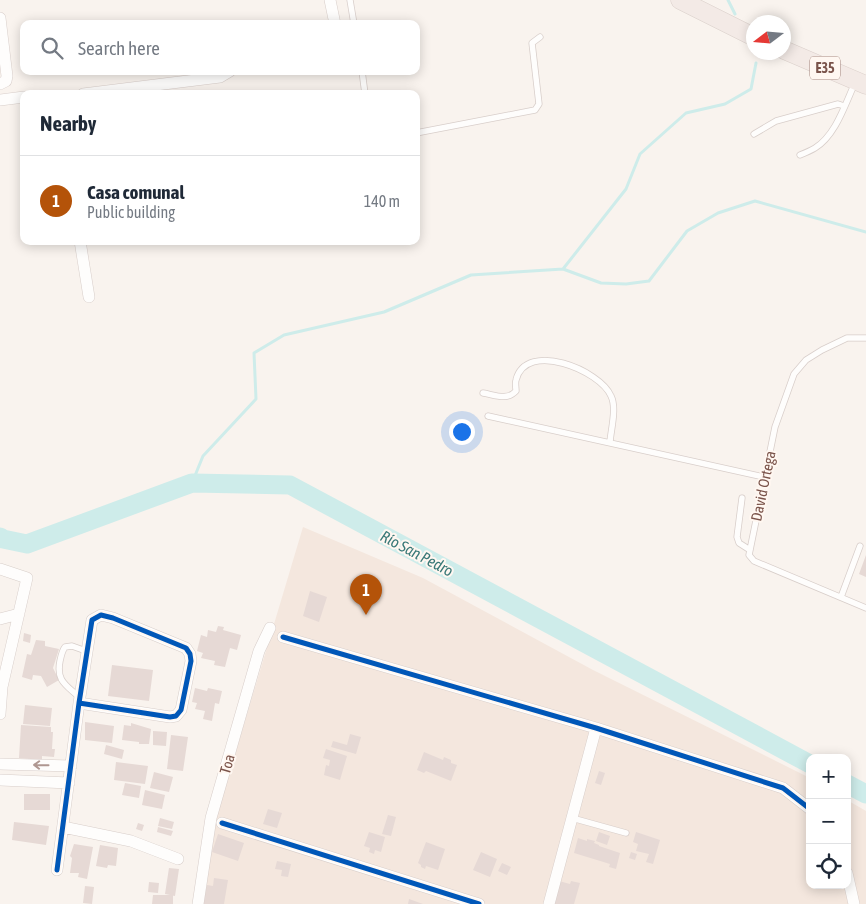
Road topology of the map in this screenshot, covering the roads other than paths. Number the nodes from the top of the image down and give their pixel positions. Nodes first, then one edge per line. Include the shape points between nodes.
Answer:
1 (330, 0) edge
2 (350, 0) edge
3 (680, 0) edge
4 (0, 18) edge
5 (334, 20) edge
6 (353, 20) edge
7 (746, 33) edge
8 (540, 37) dead end
9 (791, 53) edge
10 (223, 75) edge
11 (363, 75) edge
12 (861, 83) edge
13 (0, 84) edge
14 (115, 90) edge
15 (364, 90) edge
16 (20, 98) edge
17 (0, 100) edge
18 (844, 106) junction
19 (420, 132) edge
20 (754, 134) dead end
21 (800, 155) dead end
22 (81, 245) edge
23 (88, 297) dead end
24 (866, 338) edge
25 (483, 393) dead end
26 (488, 416) dead end
27 (610, 442) junction
28 (764, 477) junction
29 (742, 498) dead end
30 (860, 546) dead end
31 (750, 550) junction
32 (0, 569) edge
33 (841, 597) junction
34 (866, 608) edge
35 (19, 614) junction
36 (0, 619) edge
37 (270, 628) dead end
38 (283, 637) dead end
39 (86, 650) junction
40 (5, 652) edge
41 (79, 700) junction
42 (0, 714) edge
43 (596, 728) junction
44 (0, 764) edge
45 (71, 766) junction
46 (0, 780) edge
47 (69, 783) junction
48 (806, 806) edge
49 (572, 818) junction
50 (222, 823) dead end
51 (63, 827) junction
52 (626, 833) dead end
53 (178, 859) dead end
54 (57, 870) dead end
55 (851, 889) edge
56 (198, 904) edge
57 (478, 904) edge
58 (549, 904) edge
59 (854, 904) edge

1 - 5 street
2 - 6 lane
3 - 7 highway
4 - 13 street via 7,76 6,81
8 - 19 lane via 532,43 539,104 535,110
9 - 12 highway, E35
10 - 14 street
11 - 15 lane
12 - 18 lane
16 - 17 street
18 - 20 lane via 838,104 776,121
18 - 21 lane via 826,138 816,148
22 - 23 street
24 - 28 lane, David Ortega via 847,338 822,350 806,360 794,374 775,428
25 - 27 lane via 511,396 516,391 520,371 536,360 572,366 589,373 606,387 613,398
26 - 27 lane
27 - 28 lane
28 - 31 lane, David Ortega
29 - 31 lane via 737,537 739,543
30 - 33 lane
31 - 33 lane via 754,561
32 - 35 street via 27,578
33 - 34 lane
35 - 36 street
35 - 40 street
37 - 56 street, Toa via 211,818
38 - 43 street
39 - 41 street
39 - 41 lane via 65,647 58,671 61,680
39 - 41 street via 91,623 101,615 186,648 192,661 181,710 176,716
40 - 42 street
41 - 45 street
43 - 48 street via 783,788
43 - 49 street
45 -> 44 street
45 - 47 street
46 - 47 street
47 - 51 street
49 - 52 lane
49 - 58 street
50 - 57 street
51 - 53 street via 131,841
51 - 54 street
55 - 59 street

